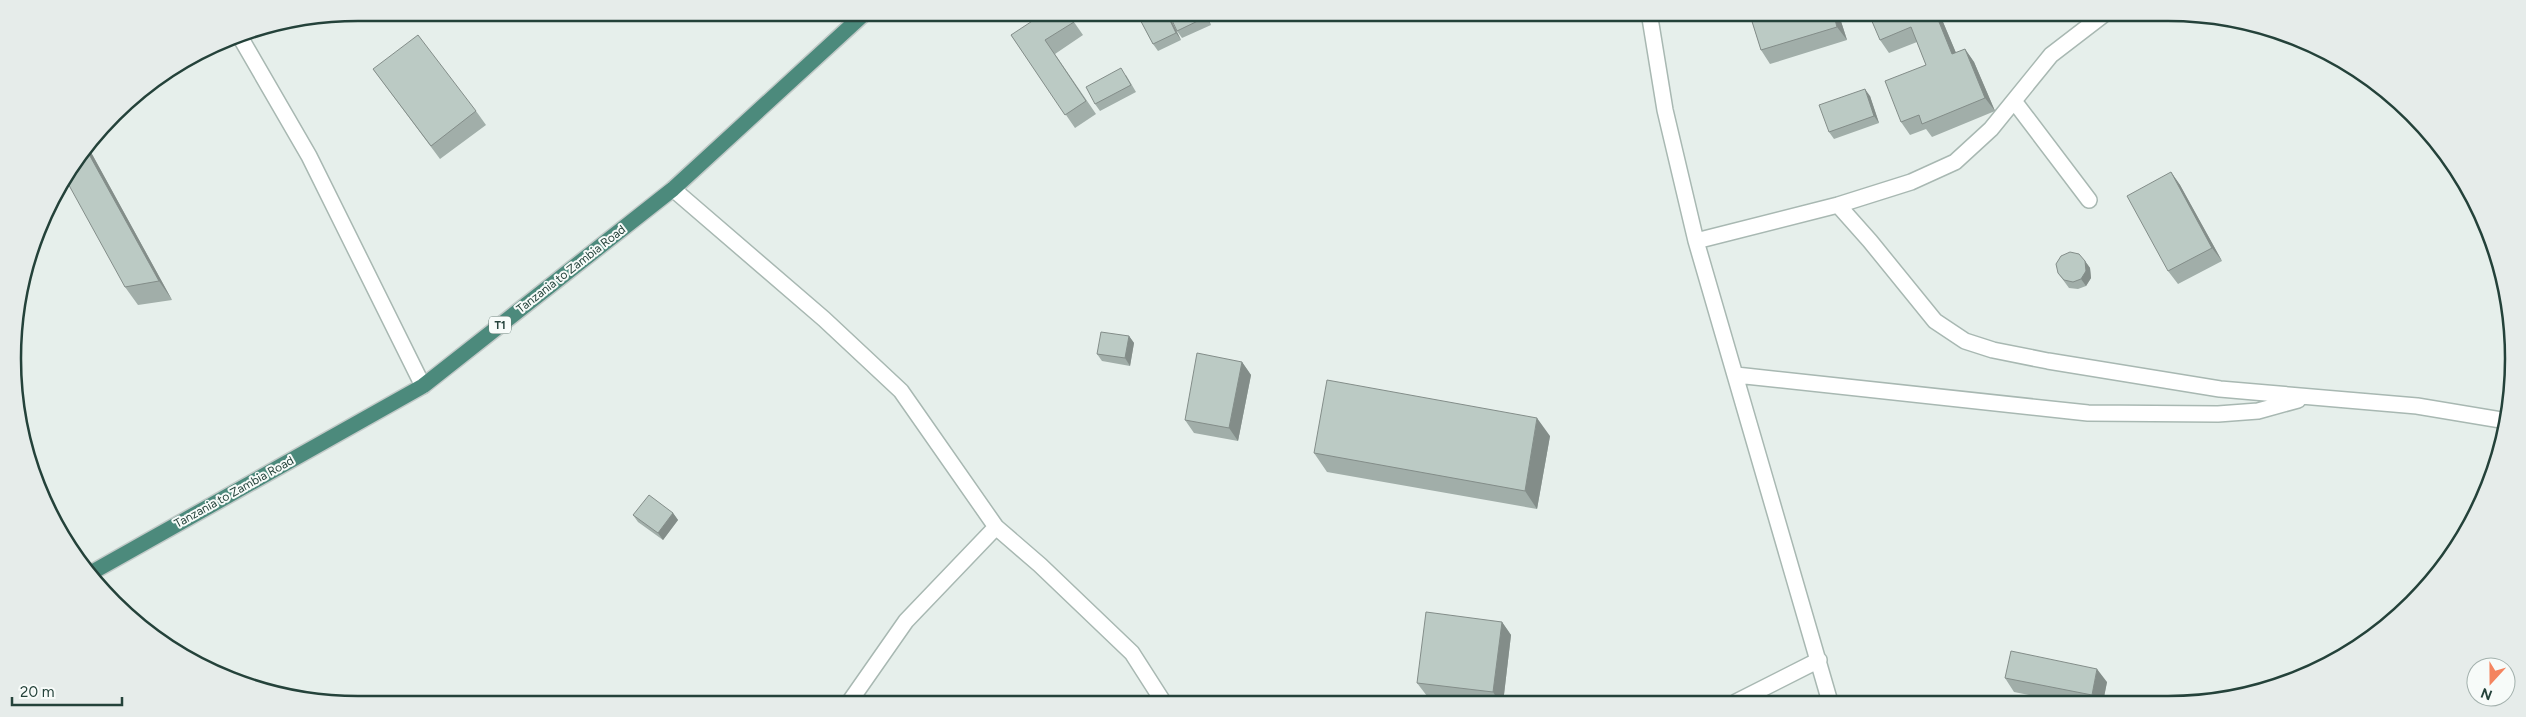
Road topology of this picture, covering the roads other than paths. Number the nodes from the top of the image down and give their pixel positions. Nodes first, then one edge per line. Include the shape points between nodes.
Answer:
1 (856, 21) edge
2 (1650, 21) edge
3 (2095, 21) edge
4 (243, 42) edge
5 (2014, 101) junction
6 (673, 189) junction
7 (2089, 200) dead end
8 (1838, 205) junction
9 (1696, 242) junction
10 (1736, 375) junction
11 (423, 386) junction
12 (2307, 397) junction
13 (2499, 421) edge
14 (996, 527) junction
15 (96, 570) edge
16 (1819, 660) junction
17 (854, 696) edge
18 (1160, 696) edge
19 (1748, 696) edge
20 (1828, 696) edge

1 - 6 highway, Tanzania to Zambia Road / T1
2 - 9 lane via 1665,110
3 - 5 lane via 2051,55
4 - 11 lane via 309,156
5 - 7 lane
5 - 8 lane via 1981,139 1955,162 1911,182
6 - 11 highway, Tanzania to Zambia Road / T1
6 - 14 lane via 824,319 901,391
8 - 9 lane
8 - 12 lane via 1935,321 1965,341 2030,357 2140,377
9 - 10 lane
10 - 12 lane via 2088,413 2218,414 2258,411
10 - 16 lane
11 - 15 highway, Tanzania to Zambia Road / T1
12 - 13 lane via 2417,406
14 - 17 lane via 906,621
14 - 18 lane via 1132,653
16 - 19 lane
16 - 20 lane

